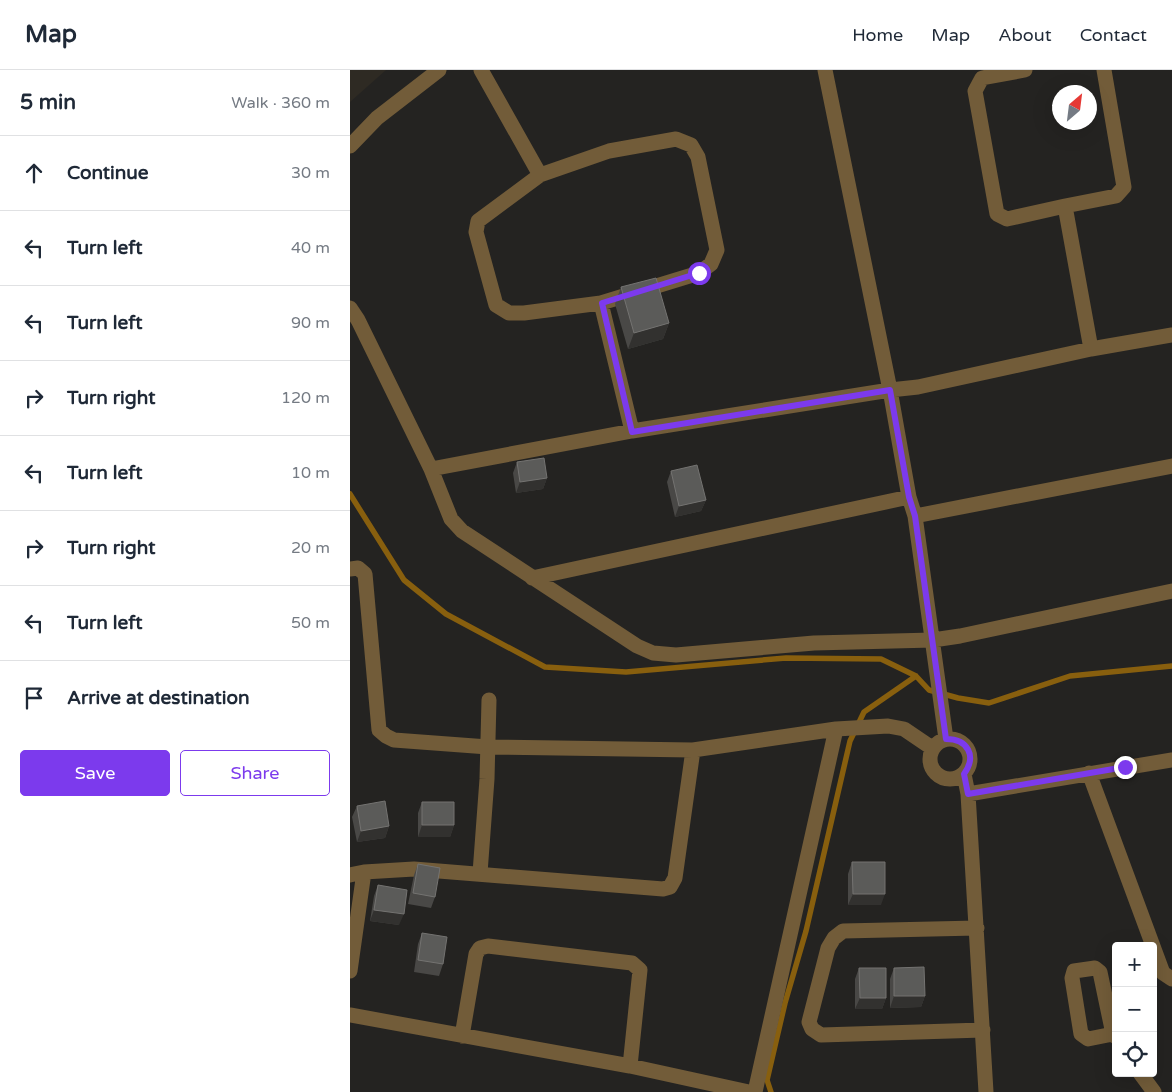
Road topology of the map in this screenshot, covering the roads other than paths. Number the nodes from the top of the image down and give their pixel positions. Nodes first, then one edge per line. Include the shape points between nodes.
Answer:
1 (439, 70) edge
2 (481, 70) edge
3 (825, 70) edge
4 (1025, 70) edge
5 (1104, 70) edge
6 (350, 146) edge
7 (540, 176) junction
8 (1065, 206) junction
9 (602, 303) junction
10 (350, 308) edge
11 (1172, 335) edge
12 (1091, 349) junction
13 (890, 390) junction
14 (632, 432) junction
15 (1172, 466) edge
16 (431, 469) junction
17 (909, 497) junction
18 (915, 516) junction
19 (350, 569) edge
20 (532, 578) junction
21 (1172, 591) edge
22 (933, 640) junction
23 (489, 700) dead end
24 (840, 729) junction
25 (946, 739) junction
26 (488, 747) junction
27 (932, 748) junction
28 (693, 750) junction
29 (1172, 760) edge
30 (1089, 773) junction
31 (964, 774) junction
32 (968, 794) junction
33 (480, 873) junction
34 (357, 874) edge
35 (977, 928) junction
36 (1152, 942) edge
37 (1157, 957) edge
38 (350, 971) edge
39 (1172, 978) edge
40 (350, 1015) edge
41 (983, 1030) junction
42 (1114, 1035) edge
43 (462, 1036) junction
44 (630, 1066) junction
45 (1143, 1077) edge
46 (749, 1092) edge
47 (755, 1092) edge
48 (986, 1092) edge
49 (1154, 1092) edge

1 - 6 street via 377,118
2 - 7 street
3 - 13 street
4 - 8 street via 982,78 975,91 997,214 1006,219
5 - 8 street via 1124,187 1116,196
7 - 9 street via 478,221 476,232 496,305 509,313 524,313
7 - 9 street via 608,151 676,139 691,145 698,156 717,250 711,264 699,273
8 - 12 street
9 - 14 street
10 - 16 street
11 - 12 street
12 - 13 street via 918,387
13 - 14 street
13 - 17 street
14 - 16 street
15 - 18 street
16 - 20 street via 451,519 462,532
17 - 18 street
17 - 20 street
18 - 22 street
19 - 26 street via 358,568 365,574 379,730 394,740
20 - 22 street via 653,653 676,655 814,643
21 - 22 street
22 - 25 street
23 - 26 street
24 - 27 street via 888,726 904,729
24 - 28 street
24 - 47 street
25 - 27 street
25 - 31 street via 963,743 968,750 971,758
26 - 28 street
26 - 33 street
27 - 31 street via 930,764 934,772 949,780
28 - 33 street via 675,878 670,887 663,889
29 - 30 street
30 - 32 street
30 - 36 street
31 - 32 street
32 - 35 street
33 - 34 street via 414,869
34 - 38 street
35 - 41 street
35 - 41 street via 843,931 828,948 809,1022 812,1029 822,1035
37 - 39 street via 1163,973
40 - 43 street
41 - 48 street
42 - 42 street via 1088,1038 1081,1034 1072,978 1074,971 1095,968 1100,972
43 - 44 street
43 - 44 street via 476,954 480,948 488,946 632,963 640,970
44 - 46 street
45 - 49 street

